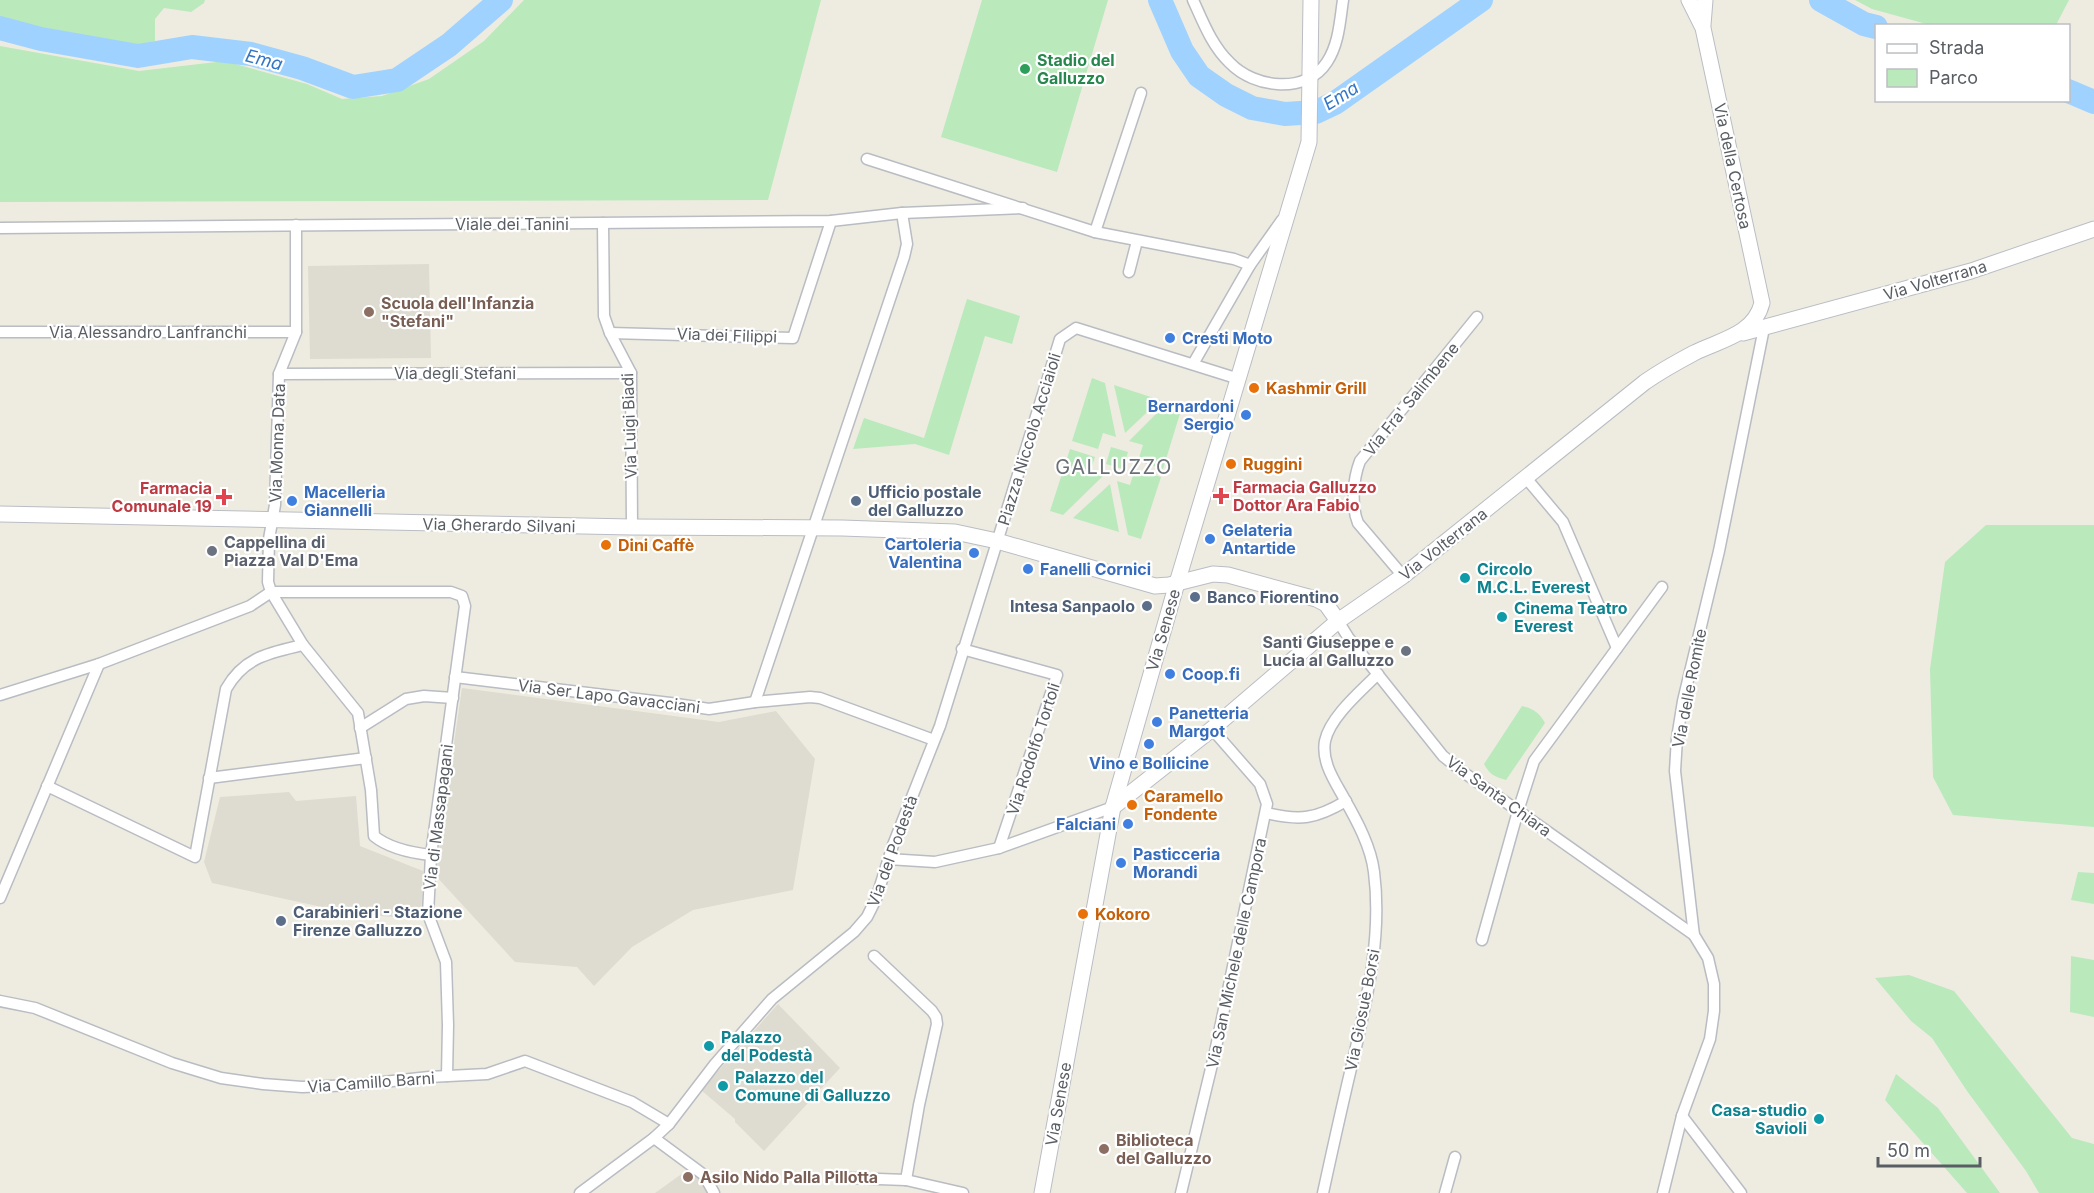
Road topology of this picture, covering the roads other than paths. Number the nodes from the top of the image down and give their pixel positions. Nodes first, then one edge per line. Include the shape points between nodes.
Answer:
1 (1193, 0) edge
2 (1311, 0) edge
3 (1343, 0) edge
4 (1689, 0) edge
5 (1705, 0) edge
6 (1703, 28) junction
7 (1311, 76) junction
8 (1141, 93) dead end
9 (867, 159) dead end
10 (1291, 207) junction
11 (1023, 208) junction
12 (902, 213) junction
13 (831, 221) junction
14 (603, 223) junction
15 (296, 225) junction
16 (0, 228) edge
17 (2094, 229) edge
18 (1095, 232) junction
19 (1137, 241) junction
20 (1250, 265) junction
21 (1130, 272) dead end
22 (1762, 303) junction
23 (1775, 313) junction
24 (1477, 317) dead end
25 (1793, 319) junction
26 (1764, 328) junction
27 (0, 332) edge
28 (296, 332) junction
29 (610, 333) junction
30 (1736, 336) junction
31 (1193, 364) junction
32 (631, 373) junction
33 (279, 374) junction
34 (1239, 379) junction
35 (1526, 478) junction
36 (0, 514) edge
37 (273, 520) junction
38 (632, 527) junction
39 (813, 528) junction
40 (997, 541) junction
41 (1403, 576) junction
42 (1177, 583) junction
43 (1662, 587) dead end
44 (271, 592) junction
45 (1338, 621) junction
46 (303, 645) junction
47 (1617, 648) junction
48 (962, 649) junction
49 (99, 664) junction
50 (1378, 674) junction
51 (455, 677) junction
52 (0, 695) edge
53 (453, 698) junction
54 (754, 702) junction
55 (360, 728) junction
56 (1212, 729) junction
57 (934, 740) junction
58 (366, 758) junction
59 (209, 778) junction
60 (47, 786) junction
61 (1346, 801) junction
62 (1113, 807) junction
63 (1518, 811) junction
64 (1266, 813) junction
65 (999, 848) junction
66 (431, 855) junction
67 (888, 859) junction
68 (4, 878) edge
69 (0, 898) edge
70 (1694, 934) junction
71 (1482, 940) dead end
72 (874, 956) dead end
73 (0, 1001) edge
74 (447, 1076) junction
75 (1682, 1116) junction
76 (669, 1124) junction
77 (654, 1138) junction
78 (1455, 1157) dead end
79 (851, 1178) dead end
80 (906, 1180) junction
81 (580, 1193) edge
82 (714, 1193) edge
83 (963, 1193) edge
84 (1042, 1193) edge
85 (1182, 1193) edge
86 (1323, 1193) edge
87 (1445, 1193) edge
88 (1663, 1193) edge
89 (1741, 1193) edge

1 - 7 street via 1222,55 1243,73 1275,84
2 - 7 main road, Via Senese
3 - 7 street via 1331,57
4 - 6 main road, Via della Certosa
5 - 6 main road, Via della Certosa
6 - 22 main road, Via della Certosa
7 - 10 main road, Via Senese via 1310,133
8 - 18 street
9 - 11 street
10 - 20 street
10 - 34 main road, Via Senese
11 - 12 street, Viale dei Tanini
11 - 18 street
12 - 13 street, Viale dei Tanini
12 - 39 street via 907,244 904,257
13 - 14 street, Viale dei Tanini
13 - 29 street, Via dei Filippi via 793,338
14 - 15 street, Viale dei Tanini
14 - 29 street, Via Luigi Biadi via 604,316
15 - 16 street, Viale dei Tanini
15 - 28 street, Via Monna Data
17 - 25 main road, Via Volterrana via 1971,271
18 - 19 street
19 - 20 street
19 - 21 street
20 - 31 street
22 - 23 main road
22 - 30 main road, Via Volterrana via 1754,321
23 - 25 main road
23 - 26 main road
24 - 41 street, Via Fra' Salimbene via 1356,470 1354,514
25 - 26 main road, Via Volterrana
26 - 30 main road, Via Volterrana
26 - 70 street, Via delle Romite via 1677,738 1675,771
27 - 28 street, Via Alessandro Lanfranchi
28 - 33 street, Via Monna Data
29 - 32 street, Via Luigi Biadi
30 - 35 main road, Via Volterrana via 1645,381
31 - 34 street, Piazza Niccolò Acciaioli
31 - 40 street, Piazza Niccolò Acciaioli via 1076,328 1060,339
32 - 33 street, Via degli Stefani
32 - 38 street, Via Luigi Biadi
33 - 37 street, Via Monna Data
34 - 42 main road, Via Senese
35 - 41 main road, Via Volterrana
35 - 47 street via 1563,522
36 - 37 main road, Via Gherardo Silvani
37 - 38 main road, Via Gherardo Silvani
37 - 44 street, Via Monna Data via 267,572
38 - 39 main road, Via Gherardo Silvani
39 - 40 main road, Via Gherardo Silvani via 955,532
39 - 54 street
40 - 42 main road, Piazza Niccolò Acciaioli via 1148,585
40 - 48 street, Via del Podestà
41 - 45 main road, Via Volterrana
42 - 45 main road, Piazza Niccolò Acciaioli via 1204,575 1228,575 1316,599 1326,604
42 - 62 main road, Via Senese
43 - 47 street
44 - 46 street
44 - 49 street via 249,606
44 - 51 street, Via di Massapagani via 456,593 465,606
45 - 50 street, Via Santa Chiara
45 - 56 main road, Via Volterrana
46 - 55 street via 358,713
46 - 59 street via 266,653 233,677 226,689
47 - 63 street via 1534,761
48 - 57 street, Via del Podestà
48 - 65 street, Via Rodolfo Tortoli via 1057,675
49 - 52 street
49 - 60 street
50 - 61 street, Via Giosuè Borsi via 1345,707 1325,741 1327,765
50 - 63 street, Via Santa Chiara via 1443,756
51 - 53 street, Via di Massapagani
51 - 54 street, Via Ser Lapo Gavacciani via 709,709
53 - 55 street via 406,699
53 - 66 street, Via di Massapagani
54 - 57 street, Via Ser Lapo Gavacciani via 820,698
55 - 58 street
56 - 62 main road, Via Volterrana
56 - 64 street, Via San Michele delle Campora via 1260,784 1268,804
57 - 67 street, Via del Podestà
58 - 59 street
58 - 66 street via 375,836 383,843
59 - 60 street via 195,857
60 - 68 street
61 - 64 street via 1314,817
61 - 86 street, Via Giosuè Borsi via 1374,870 1376,912 1368,992
62 - 65 street
62 - 84 main road, Via Senese
63 - 70 street, Via Santa Chiara
63 - 71 street
64 - 85 street, Via San Michele delle Campora
65 - 67 street via 935,862
66 - 74 street, Via di Massapagani via 428,914 446,962
67 - 76 street, Via del Podestà via 867,917 764,1006
68 - 69 street
70 - 75 street, Via delle Romite via 1708,958 1714,984 1714,1011 1710,1039
72 - 80 street via 932,1011 937,1024
73 - 74 street, Via Camillo Barni via 35,1008 172,1063 232,1079 302,1087
74 - 76 street, Via Camillo Barni via 487,1074 525,1061 632,1102
75 - 88 street, Via delle Romite
75 - 89 street
76 - 77 street, Via del Podestà
77 - 81 street, Via del Podestà
77 - 82 street via 704,1175
78 - 87 street
79 - 80 street
80 - 83 street

